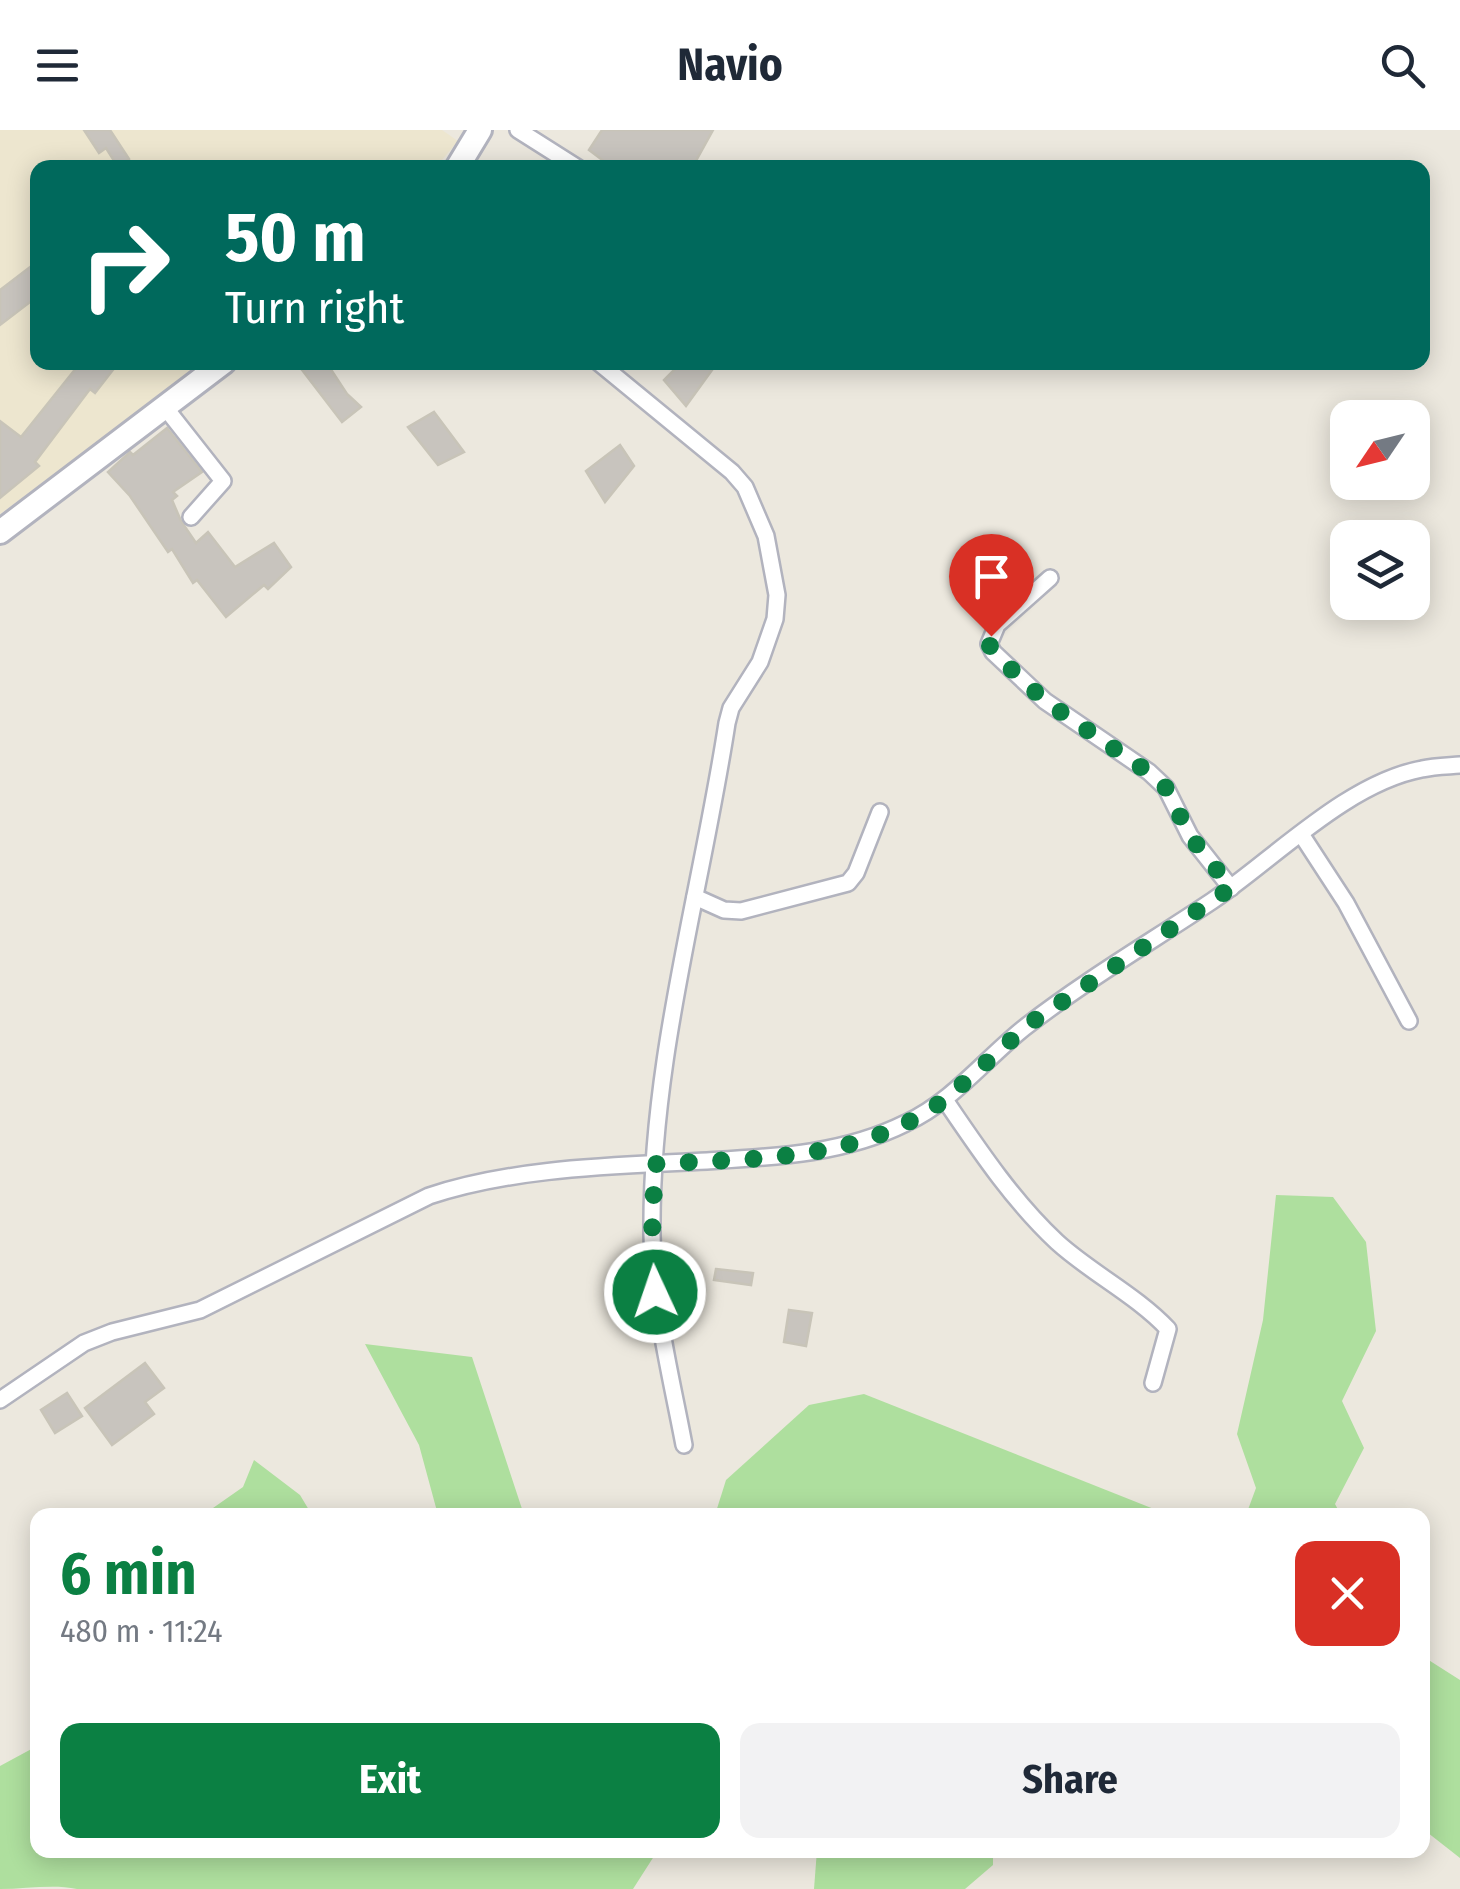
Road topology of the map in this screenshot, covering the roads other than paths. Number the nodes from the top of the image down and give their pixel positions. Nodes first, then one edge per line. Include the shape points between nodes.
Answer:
1 (480, 130) edge
2 (518, 130) edge
3 (462, 160) edge
4 (565, 160) edge
5 (213, 370) edge
6 (608, 370) edge
7 (164, 406) junction
8 (192, 517) dead end
9 (0, 532) edge
10 (1050, 578) dead end
11 (1460, 765) edge
12 (880, 812) dead end
13 (1300, 834) junction
14 (1231, 888) junction
15 (695, 896) junction
16 (1409, 1021) dead end
17 (945, 1100) junction
18 (655, 1164) junction
19 (1154, 1384) dead end
20 (0, 1400) edge
21 (684, 1445) dead end

1 - 3 street
2 - 4 street
5 - 7 street
6 - 15 street via 744,488 766,536 778,595 770,639 726,722
7 - 8 street via 223,481
7 - 9 street
10 - 14 street via 998,625 989,644 993,652 1045,701 1166,788 1190,836
11 - 13 street via 1420,769 1383,784
12 - 15 street via 848,883 740,911
13 - 14 street
13 - 16 street
14 - 17 street via 1029,1024
15 - 18 street via 663,1057
17 - 18 street via 867,1140 825,1150
17 - 19 street via 1035,1220 1168,1328
18 - 20 street via 503,1179 429,1196 200,1310 84,1343
18 - 21 street via 655,1292

